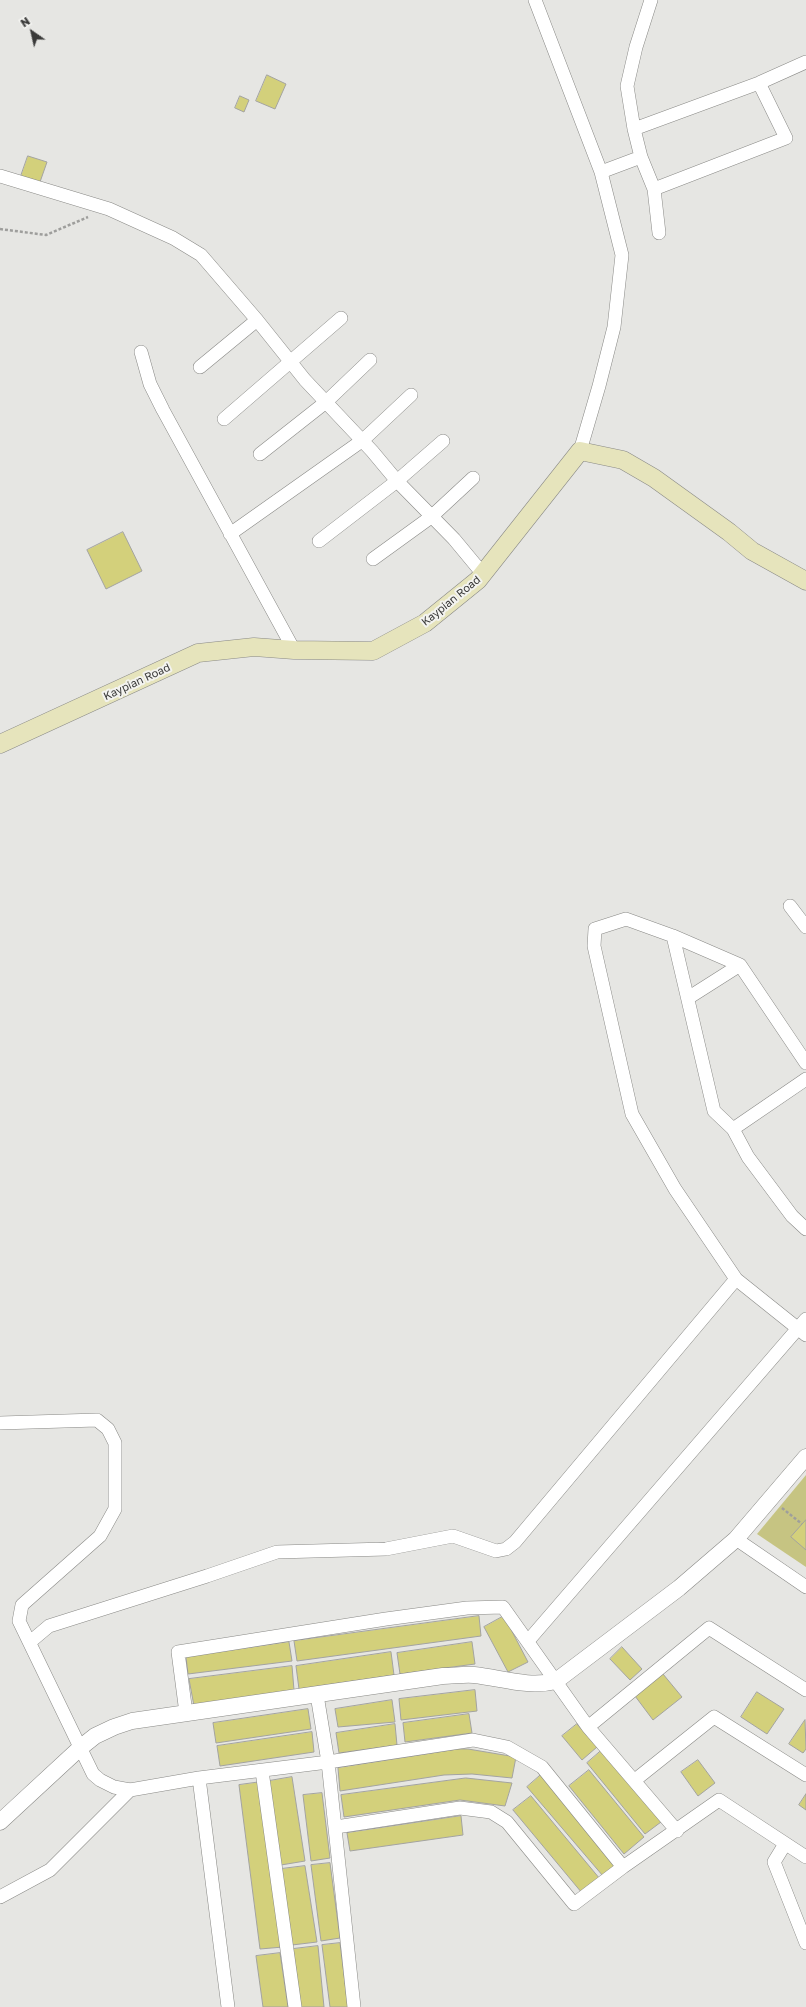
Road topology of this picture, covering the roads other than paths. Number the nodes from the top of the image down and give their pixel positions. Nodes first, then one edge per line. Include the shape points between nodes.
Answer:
1 (535, 0) edge
2 (651, 0) edge
3 (806, 62) edge
4 (759, 83) junction
5 (634, 129) junction
6 (641, 157) junction
7 (601, 172) junction
8 (0, 176) edge
9 (654, 189) junction
10 (659, 233) dead end
11 (341, 318) dead end
12 (257, 320) junction
13 (141, 352) dead end
14 (370, 360) dead end
15 (290, 363) junction
16 (200, 367) dead end
17 (411, 395) dead end
18 (326, 402) junction
19 (224, 419) dead end
20 (363, 440) junction
21 (443, 441) dead end
22 (580, 451) junction
23 (260, 454) dead end
24 (473, 478) dead end
25 (397, 481) junction
26 (431, 517) junction
27 (230, 534) junction
28 (319, 541) dead end
29 (373, 559) dead end
30 (483, 574) junction
31 (806, 581) edge
32 (294, 650) junction
33 (0, 744) edge
34 (790, 906) dead end
35 (806, 927) edge
36 (673, 936) junction
37 (740, 965) junction
38 (688, 998) junction
39 (806, 1063) edge
40 (806, 1079) edge
41 (733, 1129) junction
42 (806, 1229) edge
43 (736, 1279) junction
44 (804, 1328) edge
45 (0, 1423) edge
46 (806, 1457) edge
47 (736, 1539) junction
48 (806, 1587) edge
49 (528, 1641) junction
50 (30, 1642) junction
51 (556, 1681) junction
52 (806, 1690) edge
53 (317, 1695) junction
54 (186, 1712) junction
55 (588, 1727) junction
56 (80, 1748) junction
57 (328, 1762) junction
58 (262, 1771) junction
59 (806, 1775) edge
60 (200, 1778) junction
61 (635, 1780) junction
62 (130, 1790) junction
63 (0, 1822) edge
64 (336, 1827) junction
65 (677, 1831) junction
66 (785, 1844) junction
67 (806, 1857) edge
68 (623, 1867) junction
69 (0, 1897) edge
70 (806, 1943) edge
71 (228, 2007) edge
72 (295, 2007) edge
73 (354, 2007) edge

1 - 7 street
2 - 5 street via 627,86
3 - 4 street
4 - 5 street
4 - 9 street via 786,138
5 - 6 street
6 - 7 street
6 - 9 street
7 - 22 street via 622,255 614,327
8 - 12 street via 109,209 167,235 201,255
9 - 10 street
11 - 15 street
12 - 15 street
12 - 16 street
13 - 27 street via 150,384
14 - 18 street
15 - 18 street
15 - 19 street
17 - 20 street
18 - 20 street
18 - 23 street
20 - 25 street
20 - 27 street
21 - 25 street
22 - 30 main road, Kaypian Road
22 - 31 main road via 623,460 729,532 752,551
24 - 26 street
25 - 26 street
25 - 28 street
26 - 29 street
26 - 30 street via 454,539
27 - 32 street
30 - 32 main road, Kaypian Road via 426,623 373,651
32 - 33 main road, Kaypian Road via 254,647 198,654
34 - 35 street
36 - 37 street
36 - 38 street
36 - 43 street via 626,919 595,929 594,946 632,1114 675,1189
37 - 38 street
37 - 39 street
38 - 41 street via 714,1111
40 - 41 street
41 - 42 street via 748,1157 792,1216
43 - 44 street
43 - 50 street via 520,1536 506,1549 496,1551 453,1536 386,1549 277,1552 49,1626
44 - 49 street
45 - 50 street via 97,1420 108,1429 115,1443 115,1509 100,1536 22,1605 19,1621
46 - 47 street
47 - 48 street
47 - 51 street via 679,1588
49 - 51 street
49 - 54 street via 503,1607 467,1608 178,1652
50 - 56 street
51 - 53 street via 528,1684 471,1675 443,1676
51 - 55 street
52 - 55 street via 709,1628
53 - 54 street
53 - 57 street
54 - 56 street via 120,1725 95,1736
55 - 61 street
56 - 62 street via 93,1774 100,1780 114,1787
56 - 63 street
57 - 58 street
57 - 64 street
57 - 68 street via 472,1740 507,1747 542,1767
58 - 60 street
58 - 72 street
59 - 61 street via 714,1717
60 - 62 street
60 - 71 street
61 - 65 street
62 - 69 street via 50,1870
64 - 68 street via 460,1808 491,1812 507,1822 574,1904
64 - 73 street
65 - 66 street via 719,1800
65 - 68 street
66 - 67 street
66 - 70 street via 774,1862

